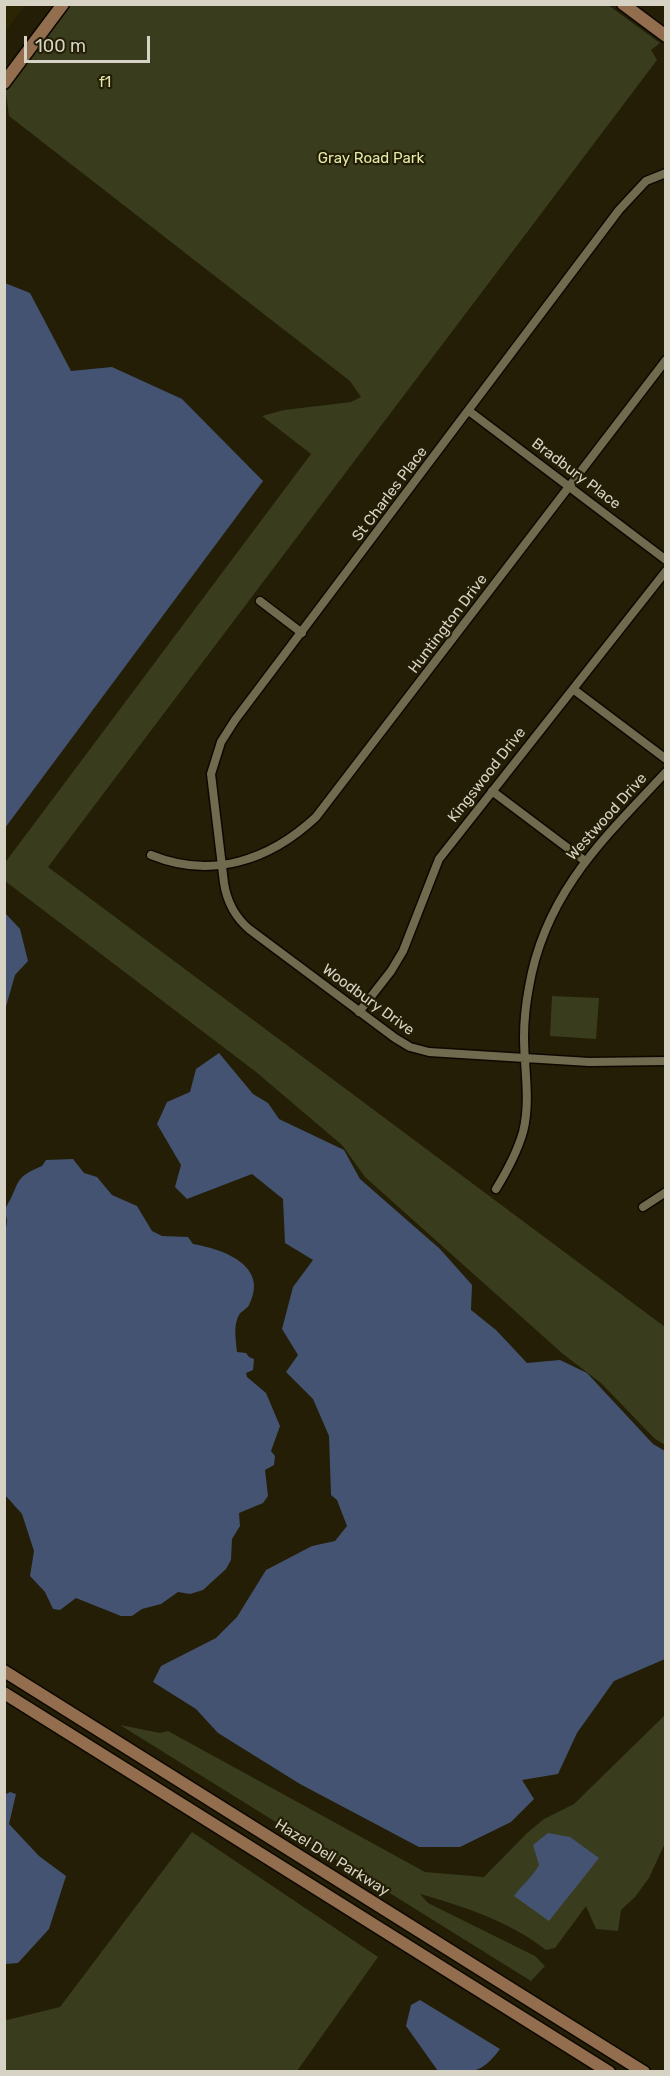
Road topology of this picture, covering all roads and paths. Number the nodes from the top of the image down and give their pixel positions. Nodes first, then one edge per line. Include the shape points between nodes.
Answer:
1 (63, 4) edge
2 (623, 4) edge
3 (666, 36) edge
4 (4, 83) edge
5 (666, 173) edge
6 (666, 360) edge
7 (470, 411) junction
8 (570, 487) junction
9 (666, 560) edge
10 (666, 571) edge
11 (260, 601) dead end
12 (302, 633) junction
13 (573, 689) junction
14 (666, 759) edge
15 (666, 772) edge
16 (492, 791) junction
17 (151, 855) dead end
18 (585, 861) junction
19 (221, 865) junction
20 (359, 1012) junction
21 (525, 1058) junction
22 (666, 1060) edge
23 (495, 1189) dead end
24 (666, 1192) edge
25 (643, 1207) dead end
26 (4, 1671) edge
27 (4, 1693) edge
28 (609, 2072) edge
29 (644, 2072) edge

1 - 4 main road
2 - 3 main road
5 - 7 street, St Charles Place via 634,191
6 - 8 street, Huntington Drive
7 - 8 street, Bradbury Place
7 - 12 street, St Charles Place
8 - 9 street, Bradbury Place
8 - 19 street, Huntington Drive via 316,817 264,854
10 - 13 street, Kingswood Drive
11 - 12 street
12 - 19 street, St Charles Place via 235,720 214,758 211,774
13 - 14 street
13 - 16 street, Kingswood Drive
15 - 18 street, Westwood Drive
16 - 18 street
16 - 20 street, Kingswood Drive via 439,860 402,951
17 - 19 street, Huntington Drive via 178,865
18 - 21 street, Westwood Drive via 557,905 535,957 525,1015
19 - 20 street, Woodbury Drive via 226,896 242,922
20 - 21 street, Woodbury Drive via 419,1050
21 - 22 street, Woodbury Drive via 608,1063
21 - 23 street, Westwood Drive via 527,1101 523,1131
24 - 25 street
26 - 29 main road, Hazel Dell Parkway
27 - 28 main road

